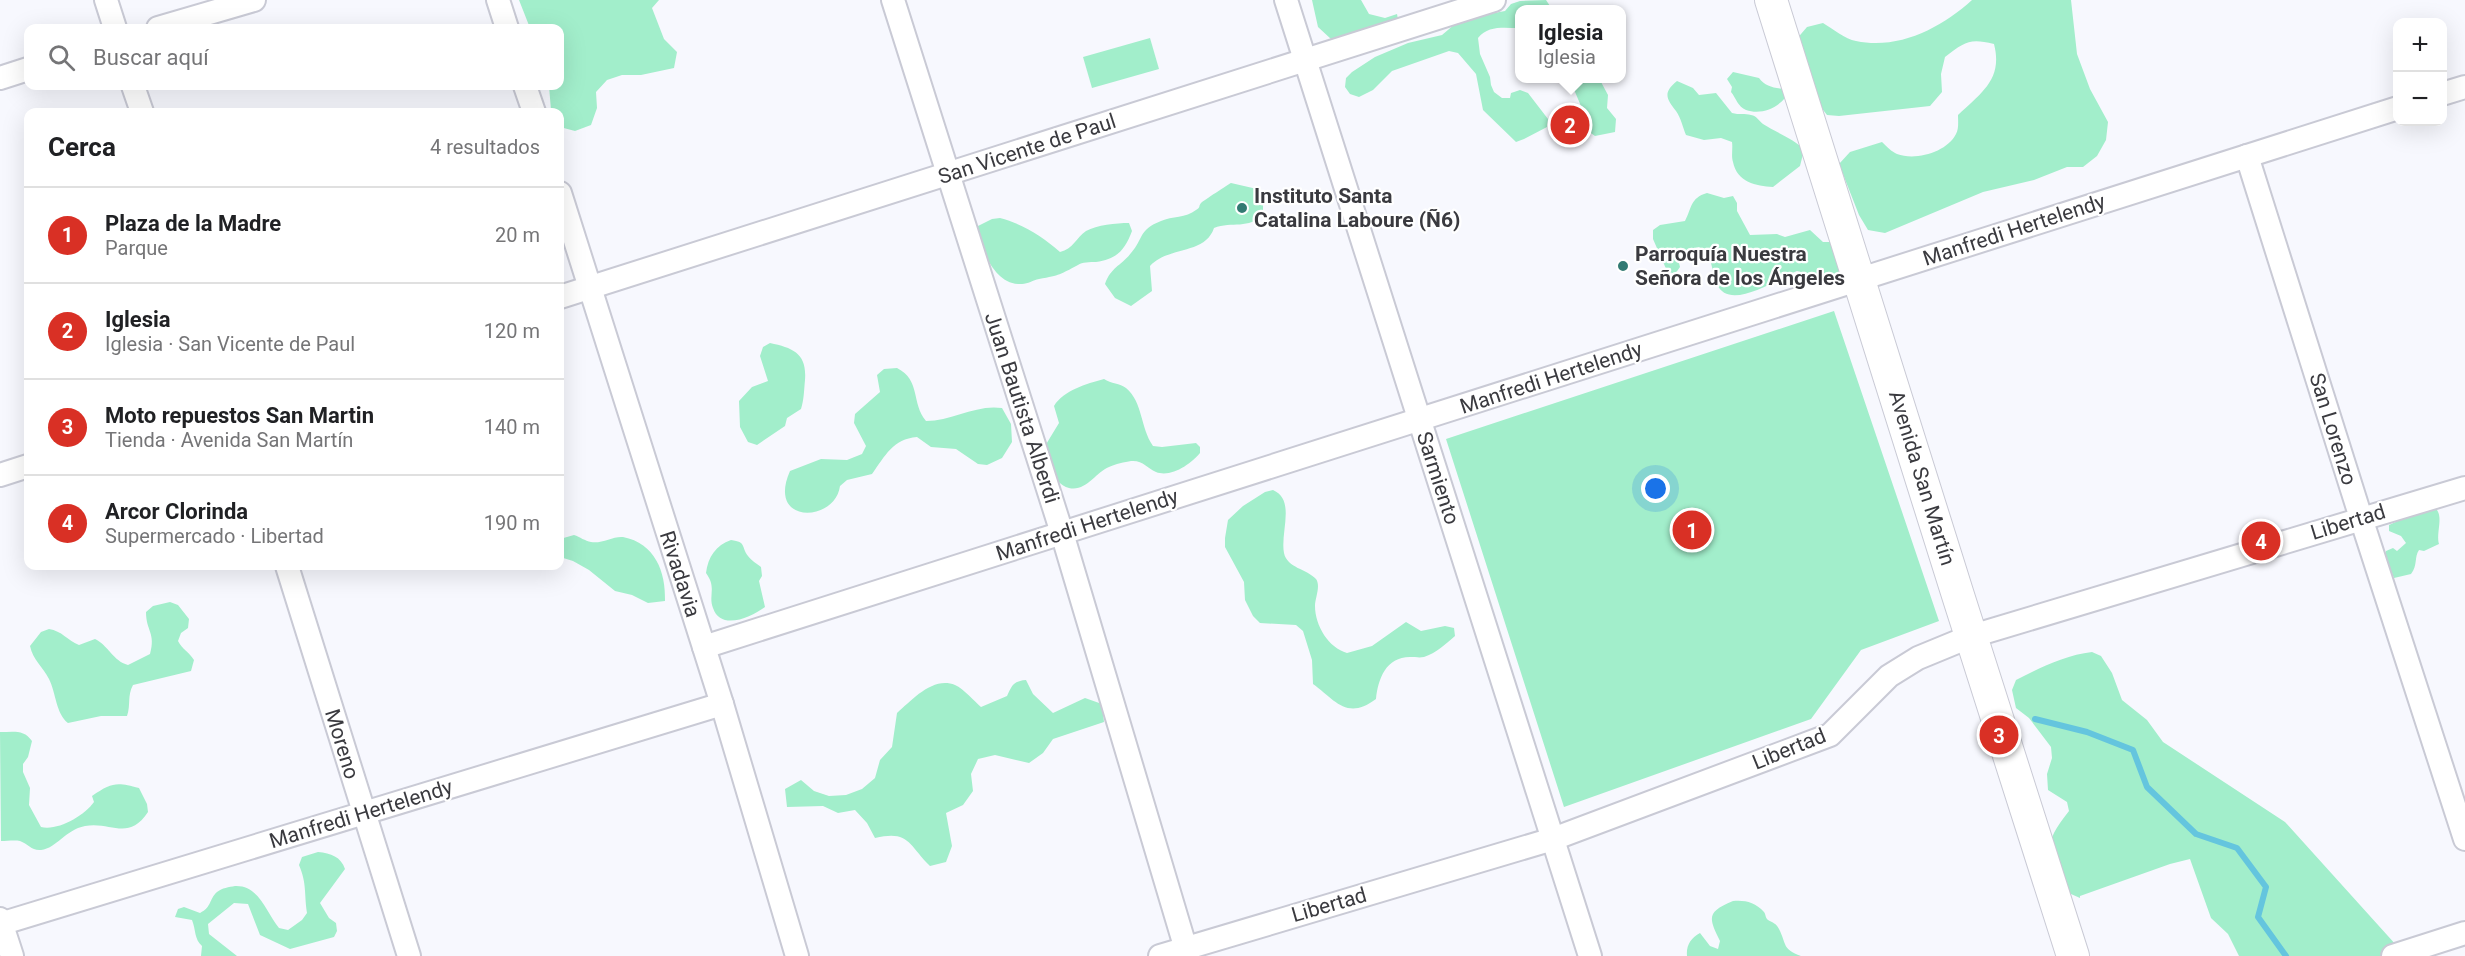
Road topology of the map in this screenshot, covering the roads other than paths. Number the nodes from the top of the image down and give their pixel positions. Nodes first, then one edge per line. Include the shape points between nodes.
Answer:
1 (106, 0) edge
2 (254, 0) edge
3 (498, 0) edge
4 (893, 0) edge
5 (1286, 0) edge
6 (1494, 0) edge
7 (1771, 0) edge
8 (114, 24) edge
9 (172, 24) edge
10 (506, 24) edge
11 (1305, 60) junction
12 (24, 70) edge
13 (0, 78) edge
14 (2465, 87) edge
15 (134, 90) edge
16 (526, 90) edge
17 (2447, 92) edge
18 (141, 108) edge
19 (533, 108) edge
20 (2393, 109) edge
21 (2247, 156) junction
22 (948, 174) junction
23 (564, 206) edge
24 (1860, 280) junction
25 (590, 288) junction
26 (564, 296) edge
27 (1420, 420) junction
28 (24, 467) edge
29 (0, 475) edge
30 (2465, 488) edge
31 (2361, 518) junction
32 (1062, 533) junction
33 (288, 570) edge
34 (1969, 637) junction
35 (704, 647) junction
36 (722, 704) junction
37 (363, 813) junction
38 (1553, 839) junction
39 (2465, 839) edge
40 (0, 922) edge
41 (2465, 933) edge
42 (1187, 952) edge
43 (12, 956) edge
44 (409, 956) edge
45 (797, 956) edge
46 (1160, 956) edge
47 (1590, 956) edge
48 (2073, 956) edge
49 (2393, 956) edge

1 - 8 street
2 - 9 street
3 - 10 street
4 - 22 street, Juan Bautista Alberdi
5 - 11 street, Sarmiento
6 - 11 street, San Vicente de Paul
7 - 24 main road, Avenida San Martín
11 - 22 street, San Vicente de Paul
11 - 27 street, Sarmiento
12 - 13 street
14 - 17 street
15 - 18 street
16 - 19 street
20 - 21 street, Manfredi Hertelendy
21 - 24 street, Manfredi Hertelendy
21 - 31 street, San Lorenzo
22 - 25 street, San Vicente de Paul
22 - 32 street, Juan Bautista Alberdi
23 - 25 street, Rivadavia
24 - 27 street, Manfredi Hertelendy
24 - 34 main road, Avenida San Martín
25 - 26 street, San Vicente de Paul
25 - 35 street, Rivadavia
27 - 32 street, Manfredi Hertelendy
27 - 38 street, Sarmiento
28 - 29 street
30 - 31 street, Libertad
31 - 34 street, Libertad
31 - 39 street, San Lorenzo
32 - 35 street, Manfredi Hertelendy
32 - 42 street, Juan Bautista Alberdi
33 - 37 street, Moreno
34 - 38 street, Libertad via 1918,658 1889,676 1830,735
34 - 48 main road, Avenida San Martín
35 - 36 street, Rivadavia
36 - 37 street, Manfredi Hertelendy
36 - 45 street, Rivadavia
37 - 40 street, Manfredi Hertelendy
37 - 44 street, Moreno
38 - 42 street, Libertad
38 - 47 street, Sarmiento
40 - 43 street
41 - 49 street
42 - 46 street, Libertad

